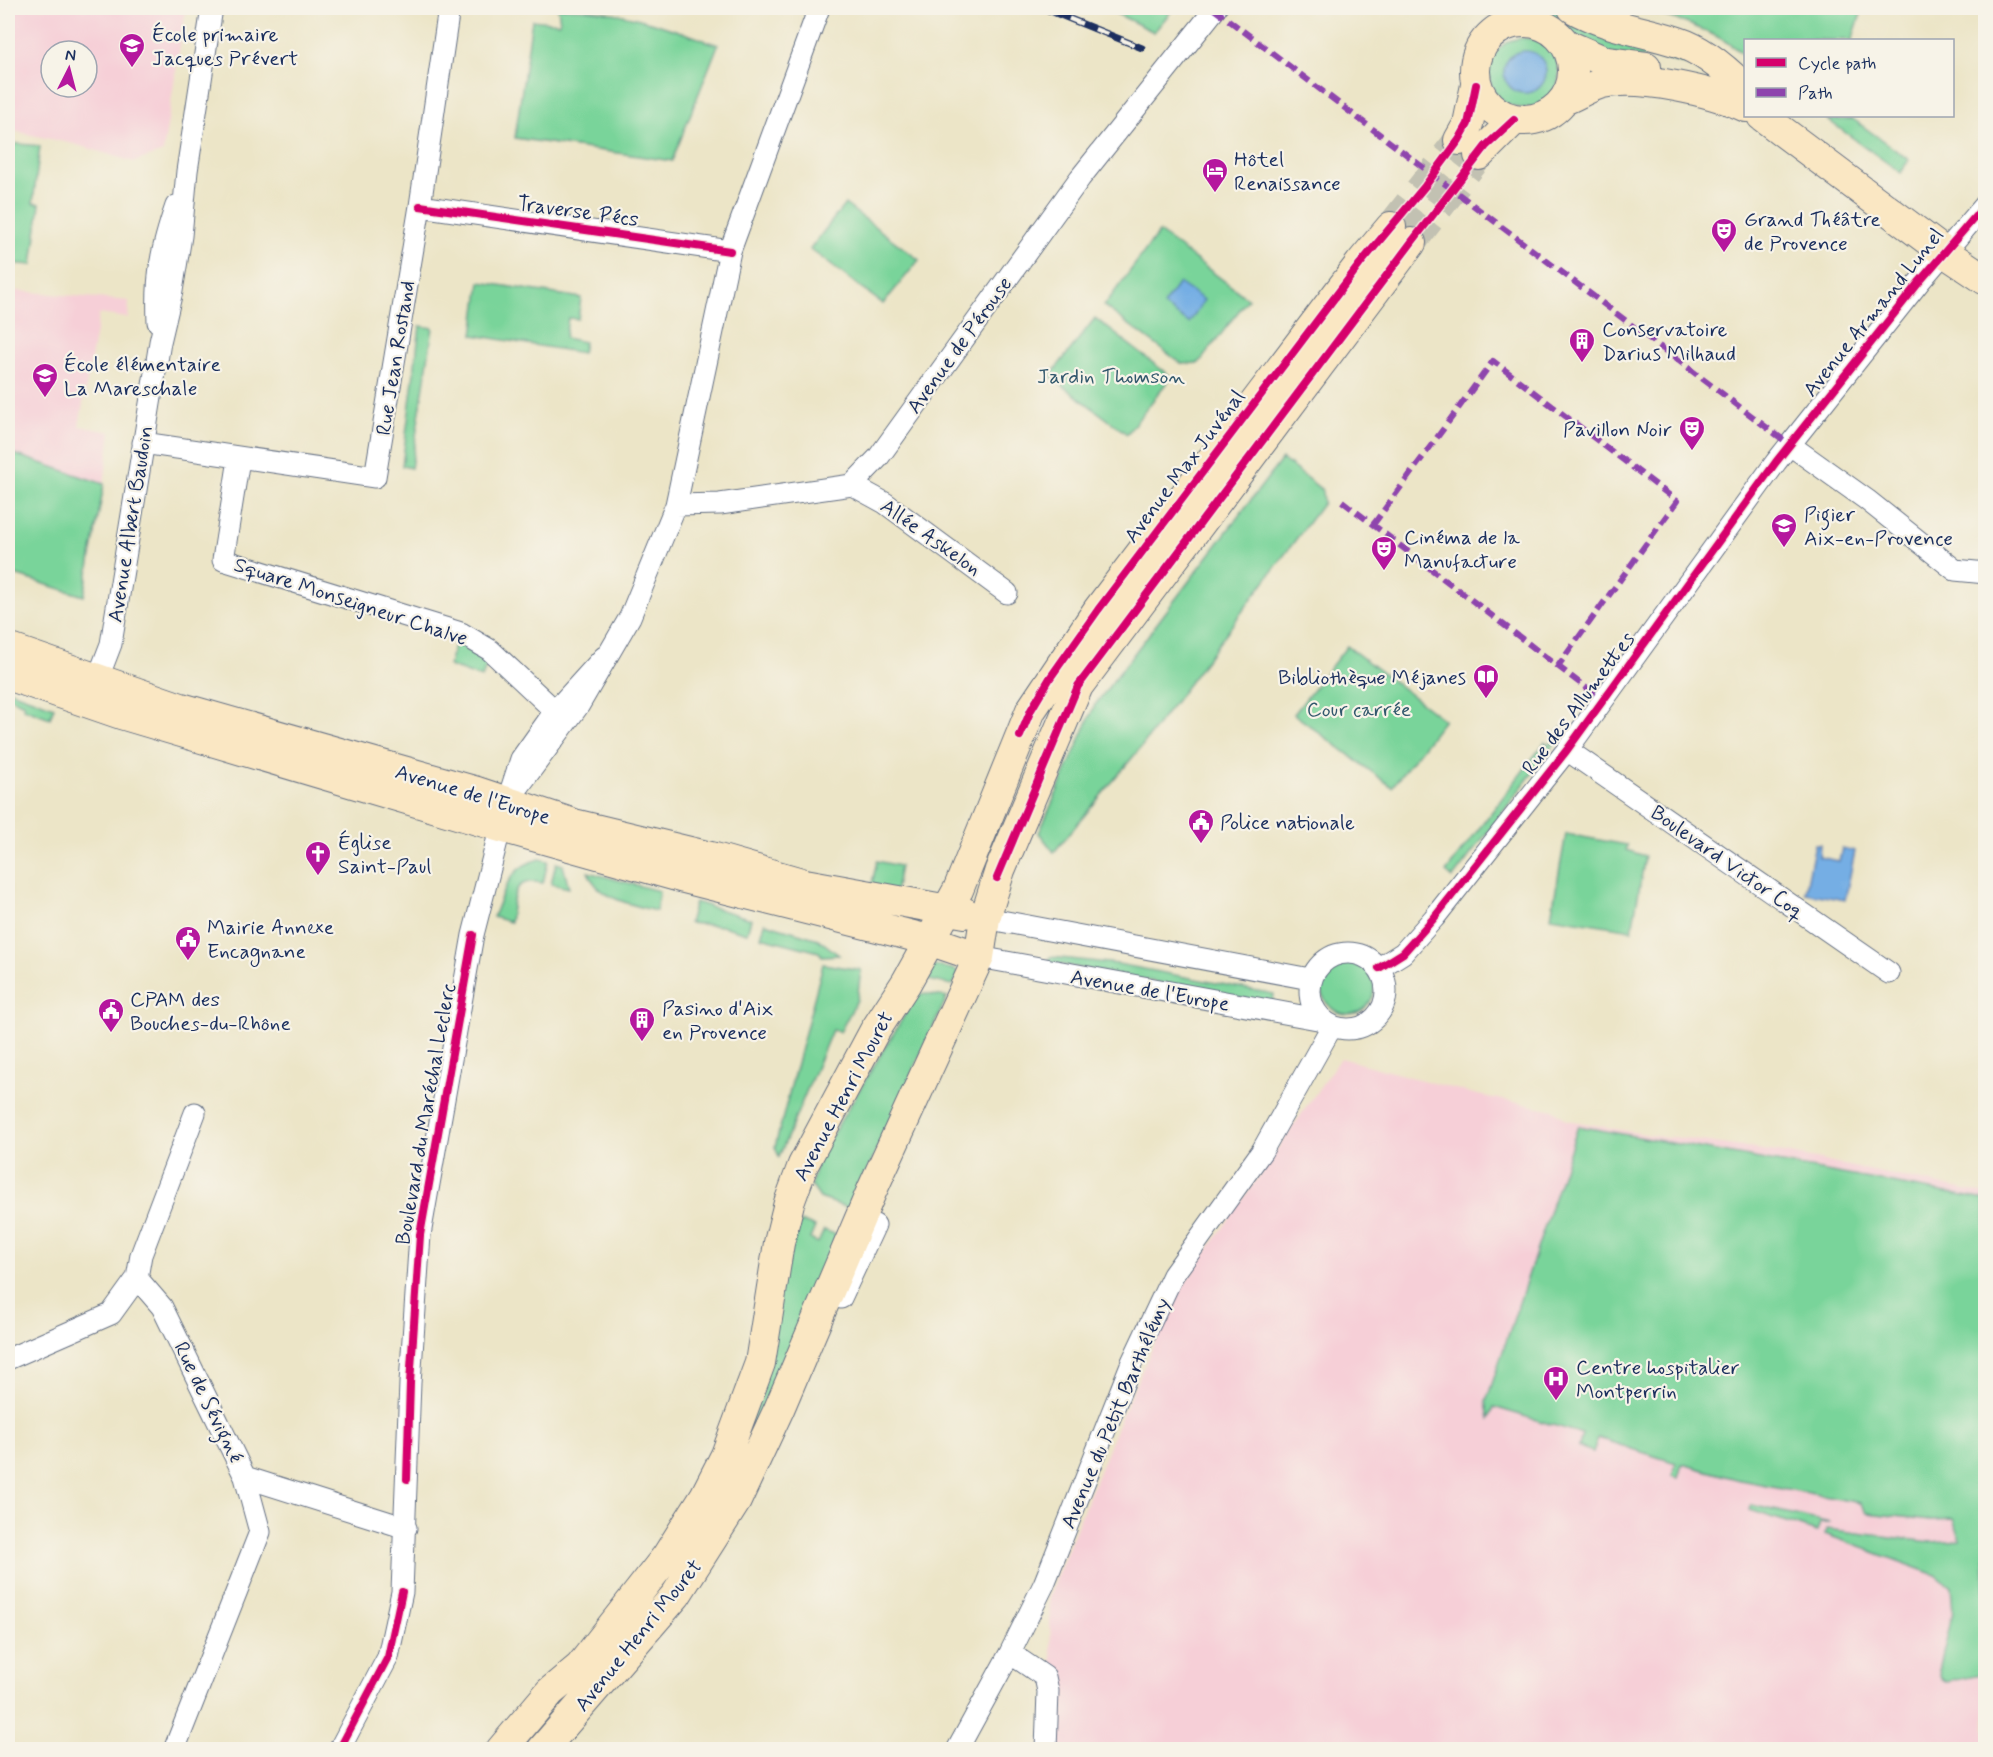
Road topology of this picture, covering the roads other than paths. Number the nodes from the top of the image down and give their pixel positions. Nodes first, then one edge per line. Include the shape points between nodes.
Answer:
1 (212, 8) edge
2 (449, 8) edge
3 (819, 8) edge
4 (1216, 8) edge
5 (1573, 8) edge
6 (1500, 18) edge
7 (1565, 44) junction
8 (1476, 85) junction
9 (1744, 94) edge
10 (1564, 100) junction
11 (1762, 117) edge
12 (1788, 117) edge
13 (1514, 120) junction
14 (1986, 204) edge
15 (420, 206) junction
16 (1950, 245) junction
17 (730, 252) junction
18 (1986, 258) edge
19 (1986, 280) edge
20 (143, 443) junction
21 (1790, 445) junction
22 (239, 459) junction
23 (852, 485) junction
24 (676, 505) junction
25 (1986, 573) edge
26 (1007, 593) dead end
27 (8, 648) edge
28 (604, 657) junction
29 (8, 675) edge
30 (94, 691) junction
31 (555, 711) junction
32 (1568, 750) junction
33 (504, 814) junction
34 (946, 910) junction
35 (985, 918) junction
36 (929, 940) junction
37 (979, 957) junction
38 (1889, 973) dead end
39 (1383, 977) junction
40 (1311, 979) junction
41 (1327, 1023) junction
42 (195, 1113) dead end
43 (875, 1225) dead end
44 (138, 1278) junction
45 (8, 1359) edge
46 (245, 1477) junction
47 (736, 1501) junction
48 (406, 1528) junction
49 (1010, 1653) junction
50 (174, 1749) edge
51 (339, 1749) edge
52 (501, 1749) edge
53 (542, 1749) edge
54 (957, 1749) edge
55 (1046, 1749) edge

1 - 20 street, Avenue Albert Baudoin via 187,171 161,251 156,288 160,342
2 - 15 street, Rue Jean Rostand
3 - 17 street
4 - 23 street, Avenue de Pérouse via 1102,150 878,458
5 - 9 main road via 1608,25 1680,43 1717,64
6 - 7 main road via 1535,23 1552,31
6 - 8 main road via 1476,59
7 - 9 main road via 1606,62 1705,76
7 - 10 main road via 1574,72
8 - 13 main road via 1484,101 1497,113
8 - 13 main road via 1468,124 1469,147
9 - 10 main road via 1721,95 1627,82 1603,83
10 - 13 main road via 1542,118
11 - 16 main road
12 - 16 main road
14 - 16 street, Avenue Armand Lunel
15 - 17 street, Traverse Pécs
15 - 22 street, Rue Jean Rostand via 375,477
16 - 18 main road
16 - 19 main road
16 - 21 street, Avenue Armand Lunel
17 - 24 street
20 - 22 street, Rue Jean Rostand
20 - 30 street, Avenue Albert Baudoin via 111,644
21 - 25 street via 1955,570
21 - 32 street, Rue des Allumettes
22 - 31 street, Square Monseigneur Chalve via 223,560 461,633 490,651
23 - 24 street via 720,504
23 - 26 street, Allée Askelon via 885,503
24 - 28 street via 630,616
27 - 30 main road, Avenue de l'Europe
28 - 31 street, Boulevard du Maréchal Leclerc
28 - 33 street via 579,705
29 - 30 main road, Avenue de l'Europe
30 - 33 main road, Avenue de l'Europe
31 - 33 street, Boulevard du Maréchal Leclerc via 521,759
32 - 38 street, Boulevard Victor Coq
32 - 39 street, Rue des Allumettes
33 - 34 main road, Avenue de l'Europe via 574,824 805,884
33 - 36 main road, Avenue de l'Europe via 684,879
33 - 48 street, Boulevard du Maréchal Leclerc via 473,935 420,1235
34 - 35 main road, Avenue de l'Europe
34 - 35 main road, Avenue Max Juvénal via 958,890 1031,710 1050,678 1360,264 1401,235 1078,686 1000,870
34 - 36 main road, Avenue Max Juvénal
35 - 37 main road, Avenue Max Juvénal
35 - 40 street, Avenue de l'Europe
36 - 37 main road, Avenue de l'Europe
36 - 52 main road, Avenue Henri Mouret via 874,1032 803,1165 779,1243 760,1363 726,1455 705,1496 667,1556 580,1667 550,1692
37 - 41 street, Avenue de l'Europe
37 - 47 main road, Avenue Henri Mouret
39 - 40 street via 1369,958 1343,952 1320,963
39 - 41 street via 1381,1011 1372,1021 1346,1029
40 - 41 street via 1310,1001
41 - 49 street, Avenue du Petit Barthélémy via 1262,1151 1173,1275 1132,1362 1044,1584
42 - 44 street via 141,1255
43 - 47 street via 753,1482
44 - 45 street via 111,1314
44 - 46 street, Rue de Sévigné via 162,1307
46 - 48 street, Rue de Sévigné
46 - 50 street via 260,1532
47 - 53 main road, Avenue Henri Mouret via 676,1595
48 - 51 street, Boulevard du Maréchal Leclerc via 402,1592 388,1657
49 - 54 street, Avenue du Petit Barthélémy
49 - 55 street via 1045,1677

